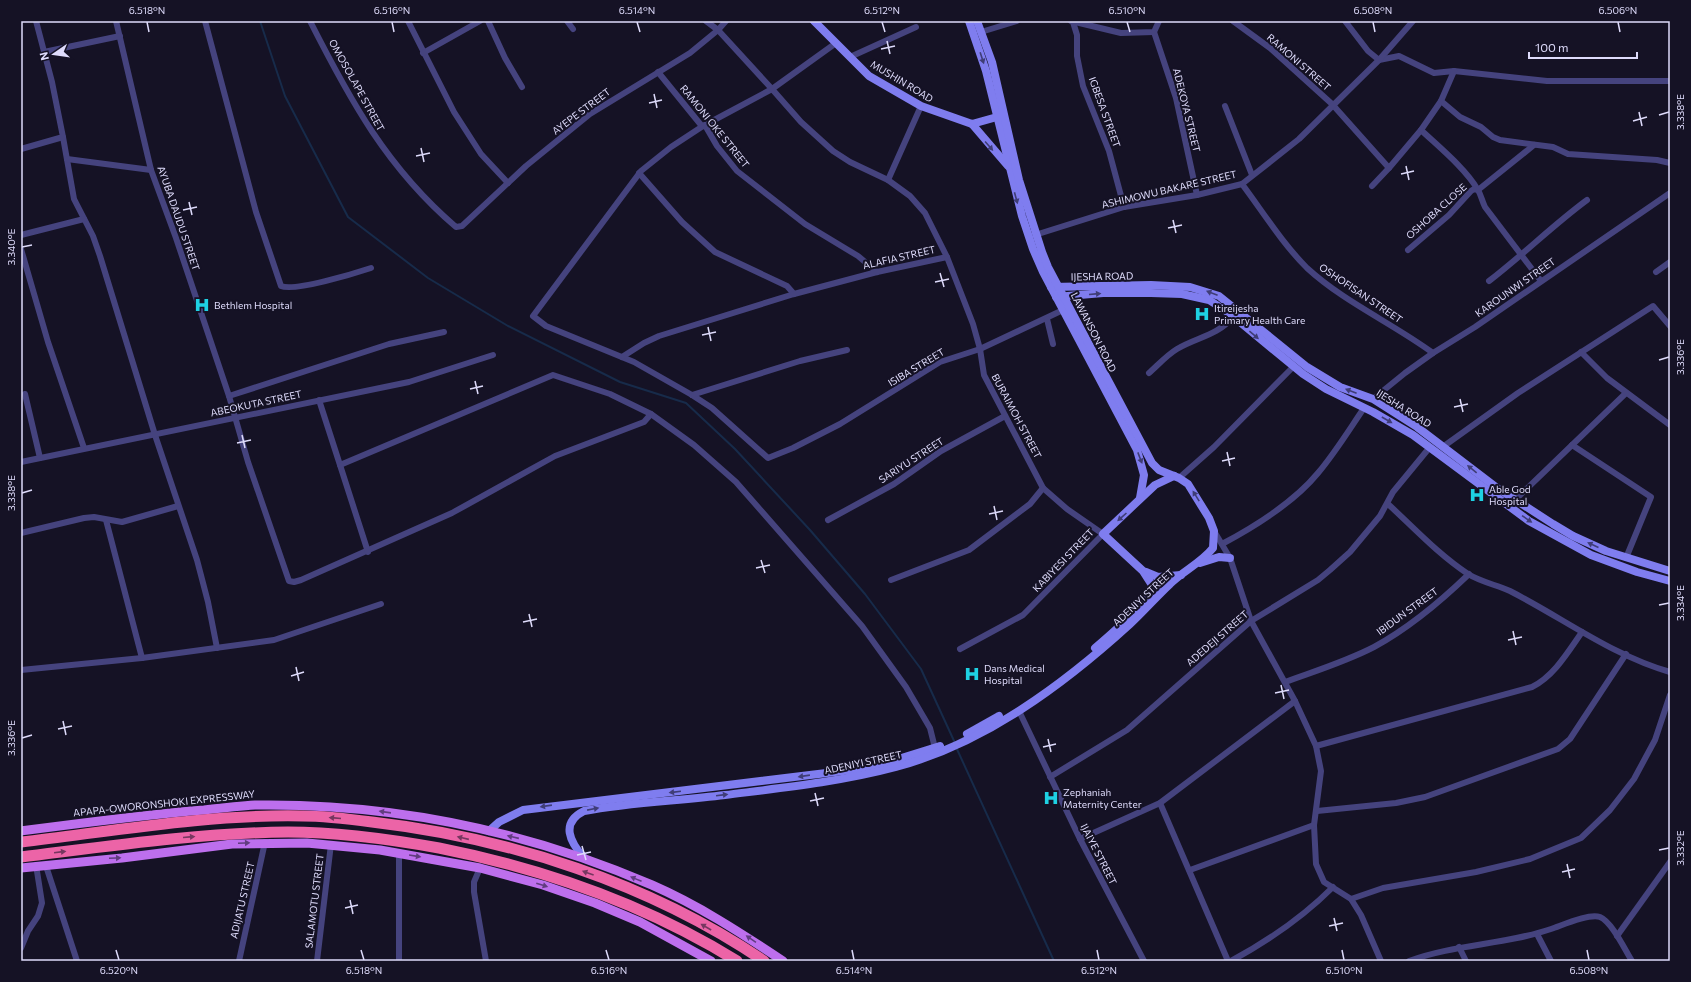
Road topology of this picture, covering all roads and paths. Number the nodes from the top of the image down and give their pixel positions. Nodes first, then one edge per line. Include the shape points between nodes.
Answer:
1 (36, 21) edge
2 (116, 21) edge
3 (205, 21) edge
4 (310, 21) edge
5 (408, 21) edge
6 (480, 21) edge
7 (488, 21) edge
8 (567, 21) edge
9 (706, 21) edge
10 (726, 21) edge
11 (814, 21) edge
12 (969, 21) edge
13 (977, 21) edge
14 (1017, 21) edge
15 (1071, 21) edge
16 (1159, 21) edge
17 (1233, 21) edge
18 (1346, 21) edge
19 (1413, 21) edge
20 (916, 27) dead end
21 (573, 29) dead end
22 (718, 30) junction
23 (981, 32) junction
24 (1154, 32) junction
25 (120, 36) junction
26 (836, 43) junction
27 (44, 52) junction
28 (423, 53) junction
29 (850, 57) junction
30 (1379, 60) junction
31 (1454, 71) junction
32 (658, 72) junction
33 (1670, 81) edge
34 (522, 87) dead end
35 (772, 89) junction
36 (1441, 101) junction
37 (1332, 104) junction
38 (922, 106) junction
39 (1225, 106) dead end
40 (997, 117) junction
41 (972, 124) junction
42 (703, 126) junction
43 (1421, 130) junction
44 (63, 137) junction
45 (1534, 145) junction
46 (21, 149) edge
47 (67, 159) junction
48 (1670, 163) edge
49 (1009, 167) junction
50 (1389, 168) junction
51 (151, 170) junction
52 (639, 174) junction
53 (1252, 176) junction
54 (888, 180) junction
55 (508, 182) junction
56 (1242, 184) junction
57 (1372, 186) dead end
58 (1478, 190) junction
59 (1670, 193) edge
60 (1198, 195) junction
61 (1586, 200) dead end
62 (1124, 207) junction
63 (84, 219) junction
64 (456, 227) joint
65 (21, 235) edge
66 (1035, 235) junction
67 (21, 249) edge
68 (1408, 250) dead end
69 (1523, 255) junction
70 (947, 257) junction
71 (1670, 262) edge
72 (371, 268) dead end
73 (878, 272) junction
74 (1656, 272) dead end
75 (1489, 281) dead end
76 (1541, 281) junction
77 (1055, 287) junction
78 (1151, 289) junction
79 (794, 294) junction
80 (1060, 296) junction
81 (1063, 310) junction
82 (1233, 317) junction
83 (1047, 319) junction
84 (1670, 326) edge
85 (444, 332) dead end
86 (1053, 344) dead end
87 (980, 349) junction
88 (847, 350) dead end
89 (1581, 352) junction
90 (1433, 353) junction
91 (493, 355) dead end
92 (622, 357) junction
93 (1293, 367) junction
94 (1149, 373) dead end
95 (1626, 393) junction
96 (25, 394) dead end
97 (692, 395) junction
98 (229, 396) junction
99 (1373, 399) junction
100 (319, 400) junction
101 (1364, 408) junction
102 (651, 414) junction
103 (1005, 416) junction
104 (235, 417) junction
105 (1670, 425) edge
106 (155, 435) junction
107 (1572, 445) junction
108 (1444, 446) junction
109 (1430, 447) junction
110 (84, 448) junction
111 (40, 458) junction
112 (21, 462) edge
113 (340, 465) junction
114 (1177, 477) junction
115 (1043, 488) junction
116 (1515, 500) junction
117 (1140, 501) junction
118 (1388, 504) junction
119 (178, 506) junction
120 (106, 520) junction
121 (828, 520) dead end
122 (1214, 531) junction
123 (21, 533) edge
124 (1103, 534) junction
125 (1222, 544) junction
126 (1606, 551) junction
127 (368, 552) junction
128 (1230, 558) junction
129 (1626, 558) junction
130 (1603, 560) junction
131 (1192, 567) junction
132 (1143, 571) junction
133 (1670, 571) edge
134 (1182, 574) junction
135 (1469, 574) junction
136 (891, 580) dead end
137 (1670, 581) edge
138 (381, 604) dead end
139 (1251, 621) junction
140 (1582, 632) junction
141 (217, 648) junction
142 (960, 649) dead end
143 (1626, 654) junction
144 (142, 658) junction
145 (21, 670) edge
146 (1670, 672) edge
147 (1285, 682) junction
148 (1670, 695) edge
149 (1295, 701) junction
150 (1019, 710) junction
151 (980, 730) junction
152 (1316, 746) junction
153 (938, 749) junction
154 (1050, 777) junction
155 (1160, 803) junction
156 (1317, 811) junction
157 (1314, 825) junction
158 (21, 831) edge
159 (489, 831) junction
160 (1080, 839) junction
161 (21, 842) edge
162 (265, 842) junction
163 (331, 844) junction
164 (399, 854) junction
165 (21, 857) edge
166 (584, 858) junction
167 (1670, 862) edge
168 (36, 866) junction
169 (46, 866) junction
170 (21, 868) edge
171 (480, 868) junction
172 (1190, 870) junction
173 (1333, 887) junction
174 (1351, 899) junction
175 (1537, 934) junction
176 (1617, 936) junction
177 (1459, 947) junction
178 (21, 948) edge
179 (77, 961) edge
180 (239, 961) edge
181 (317, 961) edge
182 (399, 961) edge
183 (486, 961) edge
184 (711, 961) edge
185 (737, 961) edge
186 (764, 961) edge
187 (783, 961) edge
188 (1144, 961) edge
189 (1228, 961) edge
190 (1231, 961) edge
191 (1381, 961) edge
192 (1409, 961) edge
193 (1466, 961) edge
194 (1551, 961) edge
195 (1632, 961) edge

1 - 27 street
2 - 25 street, AYUBA DAUDU STREET
3 - 72 street via 256,212 281,286 286,288 305,285
4 - 64 street, OMOSOLAPE STREET via 349,96 385,152 433,206
5 - 28 street
6 - 28 street
7 - 34 street
8 - 21 street
9 - 22 street, ALAFIA STREET
10 - 22 street, AYEPE STREET
11 - 26 main road, MUSHIN ROAD
12 -> 40 main road, LAWANSON ROAD via 986,71
13 - 23 main road, LAWANSON ROAD
14 - 23 street
15 - 24 street via 1121,33
15 - 62 street, IGBESA STREET via 1077,35 1077,56 1083,86 1109,151
16 - 24 street
17 - 37 street, RAMONI STREET via 1275,52
18 - 30 street
19 - 30 street, ASHIMOWU BAKARE STREET
20 - 29 street
22 - 32 street, AYEPE STREET via 690,53
22 - 35 street, ALAFIA STREET
23 - 66 main road, LAWANSON ROAD via 992,62 1019,180
24 - 60 street, ADEKOYA STREET via 1176,98
25 - 27 street
25 - 51 street, AYUBA DAUDU STREET
26 - 29 main road, MUSHIN ROAD
26 - 35 street
27 - 44 street
28 - 55 street via 451,107 473,142
29 - 38 main road, MUSHIN ROAD via 870,76
30 - 31 street via 1399,56 1434,73
30 - 37 street, ASHIMOWU BAKARE STREET
31 - 33 street via 1547,81
31 - 36 street
32 - 42 street, RAMONI OKE STREET
32 - 55 street, AYEPE STREET via 590,114
35 - 42 street
35 - 54 street, ALAFIA STREET via 801,122 833,150 850,162
36 - 43 street
36 - 45 street via 1460,117 1493,137
37 - 50 street, RAMONI STREET
37 - 53 street, ASHIMOWU BAKARE STREET via 1299,139
38 - 41 main road, MUSHIN ROAD
38 - 54 street
39 - 53 street
40 - 41 main road
40 - 49 main road, LAWANSON ROAD
41 -> 49 main road
42 - 52 street via 671,147
42 - 73 street, RAMONI OKE STREET via 737,171 805,224 858,256
43 - 50 street
43 - 58 street via 1463,171
44 - 46 street
44 - 47 street
45 - 48 street via 1554,147 1568,154
45 - 58 street, OSHOBA CLOSE
47 - 51 street
47 - 63 street via 74,199
49 -> 77 main road, LAWANSON ROAD via 1022,216 1043,272
50 - 57 street
51 - 98 street, AYUBA DAUDU STREET
52 - 79 street via 682,222 715,252 787,286
52 - 92 street via 533,316 546,326
53 - 56 street, ASHIMOWU BAKARE STREET
54 - 70 street, ALAFIA STREET via 910,196 925,213
55 - 64 street, AYEPE STREET via 462,226
56 - 60 street, ASHIMOWU BAKARE STREET
56 - 90 street, OSHOFISAN STREET via 1291,251 1308,268 1334,289
58 - 68 street, OSHOBA CLOSE via 1471,191 1449,215
58 - 69 street via 1486,207
59 - 76 street, KAROUNWI STREET
60 - 62 street, ASHIMOWU BAKARE STREET
61 - 69 street via 1539,238
62 - 66 street, ASHIMOWU BAKARE STREET
63 - 65 street
63 - 106 street via 100,256
66 - 77 main road, LAWANSON ROAD
67 - 110 street via 50,349
69 - 75 street
69 - 76 street
70 - 73 street, ALAFIA STREET
70 - 87 street, BURAIMOH STREET via 965,299
71 - 74 street
73 - 79 street, ALAFIA STREET
76 - 90 street, KAROUNWI STREET via 1475,328
77 - 78 main road, IJESHA ROAD
77 - 80 main road, LAWANSON ROAD
80 -> 78 main road, IJESHA ROAD
78 - 82 main road, IJESHA ROAD via 1202,297
99 -> 78 main road, IJESHA ROAD via 1340,387 1320,376 1219,296 1196,288
79 - 92 street, ALAFIA STREET via 659,336
80 - 81 main road
80 - 114 main road, LAWANSON ROAD via 1152,463 1159,470
81 - 83 street, ISIBA STREET
81 -> 117 main road via 1137,450 1144,475
82 -> 93 main road, IJESHA ROAD
82 - 94 street via 1203,339 1178,348
83 - 86 street
83 - 87 street, ISIBA STREET
84 - 89 street via 1653,306
85 - 98 street via 389,344
87 - 97 street, ISIBA STREET via 940,362 840,424 768,458 712,408
87 - 103 street, BURAIMOH STREET via 984,374
88 - 97 street via 800,361
89 - 95 street
89 - 108 street
90 - 99 street, KAROUNWI STREET
91 - 100 street, ABEOKUTA STREET via 409,382
92 - 97 street
93 - 101 main road, IJESHA ROAD via 1326,389
93 - 114 street via 1214,447
95 - 105 street
95 - 107 street
96 - 111 street
98 - 104 street, AYUBA DAUDU STREET
99 - 108 main road, IJESHA ROAD
100 - 104 street, ABEOKUTA STREET
100 - 113 street
101 -> 109 main road, IJESHA ROAD
101 - 125 street via 1306,487 1264,519
102 - 113 street via 610,394 552,375
102 - 127 street via 644,422 555,456 452,513
102 - 153 street via 694,445 736,482 862,626 906,687 930,728
103 - 115 street, BURAIMOH STREET
103 - 121 street, SARIYU STREET via 941,451 894,484
104 - 106 street, ABEOKUTA STREET
104 - 127 street, AYUBA DAUDU STREET via 289,581 301,580
106 - 110 street, ABEOKUTA STREET
106 - 119 street
107 - 116 street
107 - 129 street via 1651,497
116 -> 108 main road, IJESHA ROAD
109 - 118 street, ADEDEJI STREET via 1393,492
109 -> 130 main road, IJESHA ROAD via 1529,520
110 - 111 street, ABEOKUTA STREET
111 - 112 street, ABEOKUTA STREET
113 - 127 street
114 - 117 main road, KABIYESI STREET via 1155,485
122 -> 114 main road, LAWANSON ROAD via 1196,495 1188,484
115 - 124 street, BURAIMOH STREET via 1067,509
115 - 136 street via 1030,504 970,550
126 -> 116 main road, IJESHA ROAD via 1573,536
117 -> 124 main road, KABIYESI STREET
118 - 135 street
118 - 139 street, ADEDEJI STREET via 1365,535 1330,570
119 - 120 street via 122,522
119 - 141 street via 203,581
120 - 123 street via 84,518
120 - 144 street
122 - 125 street
122 - 131 main road, ADENIYI STREET via 1213,548
124 - 132 main road
124 - 142 street, KABIYESI STREET via 1023,615
125 - 128 street
126 - 129 main road, IJESHA ROAD
126 - 130 main road
128 - 131 main road via 1224,556 1210,559
128 - 139 street
129 - 133 main road, IJESHA ROAD
130 - 137 main road, IJESHA ROAD
131 - 134 main road, ADENIYI STREET
132 - 134 main road via 1155,577
132 - 151 main road, ADENIYI STREET via 1152,582 1152,589 1132,613 1079,662
134 - 150 main road, ADENIYI STREET via 1089,660
135 - 140 street via 1510,591
135 - 147 street, IBIDUN STREET via 1428,611 1388,639 1334,665
138 - 141 street via 274,640
139 - 147 street
139 - 154 street, ADEDEJI STREET via 1127,730
140 - 143 street
140 - 152 street via 1553,671 1532,687
141 - 144 street
143 - 146 street
143 - 156 street via 1570,739 1558,749 1425,797 1396,803
144 - 145 street
147 - 149 street
148 - 174 street via 1655,740 1634,780 1610,810 1581,838 1530,859 1476,872 1383,888
149 - 152 street
149 - 155 street
150 - 151 main road, ADENIYI STREET
150 - 154 street, IJAIYE STREET
151 - 153 main road, ADENIYI STREET
152 - 156 street via 1321,772
153 -> 159 main road, ADENIYI STREET via 851,770 523,810 499,822
166 -> 153 main road, ADENIYI STREET via 571,841 569,829 573,819 584,811 852,777 897,767
154 - 160 street, IJAIYE STREET
155 - 160 street
155 - 172 street
156 - 157 street
157 - 172 street
157 - 173 street via 1316,864 1324,882
159 -> 158 main road, APAPA-OWORONSHOKI EXPRESSWAY via 379,812 320,806 254,805 137,816
166 -> 159 main road, APAPA-OWORONSHOKI EXPRESSWAY
160 - 188 street, IJAIYE STREET
186 -> 161 highway, APAPA-OWORONSHOKI EXPRESSWAY via 654,900 595,875 560,862 499,846 401,825 305,816 219,818
162 - 163 main road
169 -> 162 main road
162 - 180 street, ADIJATU STREET
163 - 164 main road
163 - 181 street, SALAMOTU STREET
164 -> 171 main road
164 - 182 street
165 -> 185 highway via 219,834 316,833 400,841 491,859 561,879 649,913 697,936
187 -> 166 main road, APAPA-OWORONSHOKI EXPRESSWAY via 743,934 688,903
167 - 176 street
168 - 169 main road
168 - 170 main road
168 - 178 street via 42,903
169 - 179 street
171 - 183 street via 474,882 474,892
171 -> 184 main road via 543,885 595,903 640,922
172 - 189 street
173 - 174 street
173 - 190 street via 1268,941
174 - 191 street
175 - 176 street via 1591,916 1606,920
175 - 177 street
175 - 194 street
176 - 195 street
177 - 192 street
177 - 193 street

